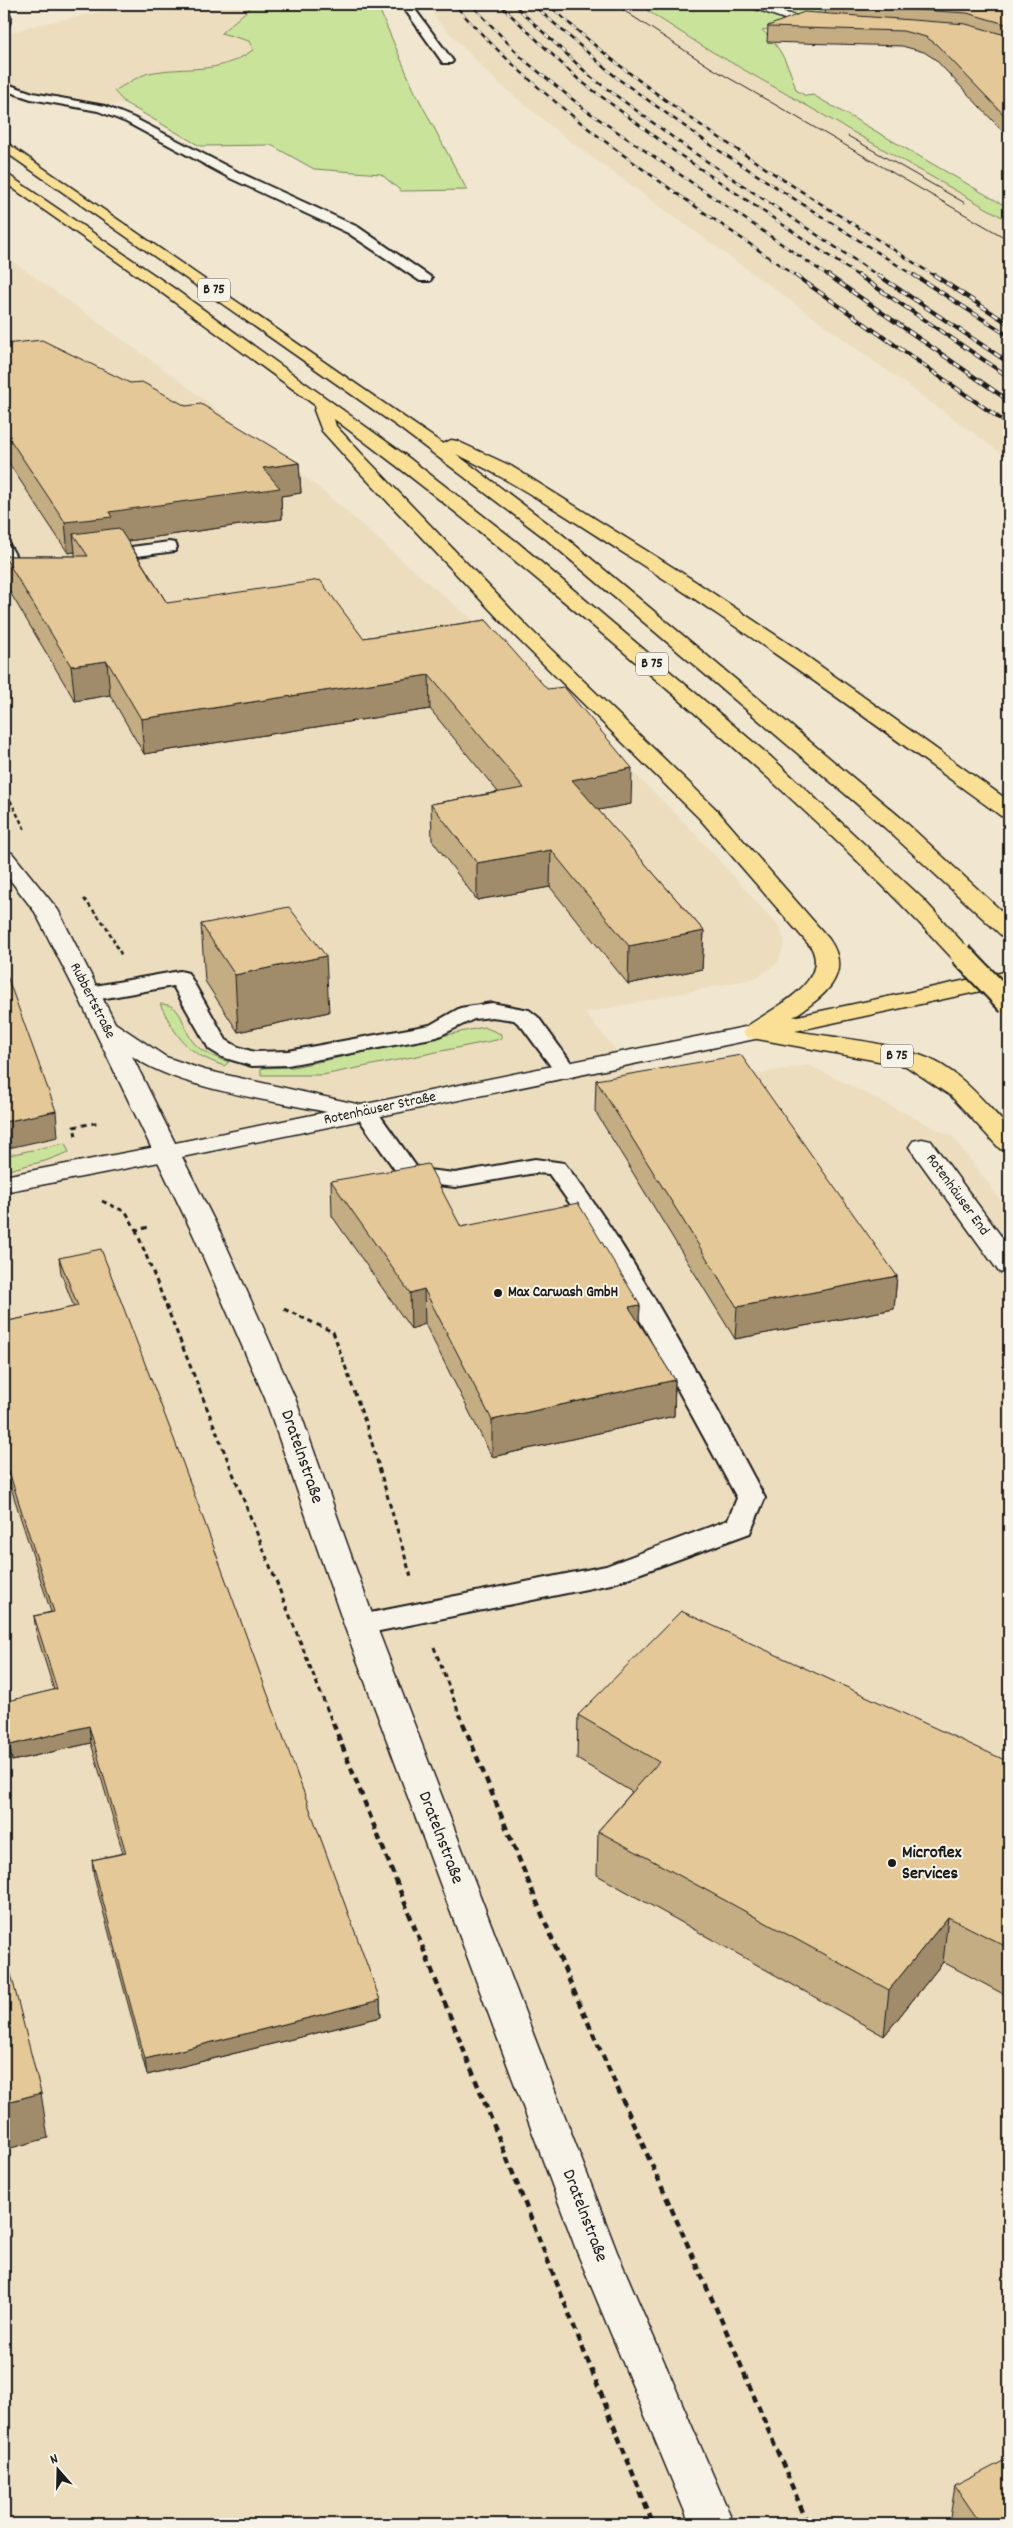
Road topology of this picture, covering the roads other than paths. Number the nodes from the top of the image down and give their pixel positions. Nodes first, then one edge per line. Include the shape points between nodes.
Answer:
1 (406, 4) edge
2 (748, 4) edge
3 (4, 14) edge
4 (4, 26) edge
5 (835, 26) edge
6 (446, 61) dead end
7 (4, 86) edge
8 (4, 145) edge
9 (4, 176) edge
10 (425, 278) dead end
11 (318, 402) junction
12 (407, 425) junction
13 (169, 547) dead end
14 (6, 558) edge
15 (84, 558) edge
16 (30, 562) edge
17 (1009, 811) edge
18 (4, 858) edge
19 (1009, 930) edge
20 (1009, 978) edge
21 (89, 994) junction
22 (1009, 1004) edge
23 (105, 1026) junction
24 (755, 1032) junction
25 (566, 1071) junction
26 (366, 1112) junction
27 (1009, 1143) edge
28 (922, 1147) dead end
29 (166, 1153) junction
30 (4, 1184) edge
31 (1009, 1266) edge
32 (360, 1625) junction
33 (712, 2524) edge

1 - 6 lane
2 - 5 main road via 797,20
3 - 4 lane
7 - 10 lane via 30,96 101,108 130,120 234,175 353,230
8 - 12 highway, B 75
9 - 11 highway, B 75 via 167,290
11 - 22 highway, B 75, bridge via 504,540 634,648 771,768 915,904
11 - 24 highway via 328,427 355,457 522,632 707,812 821,944 829,964 822,982 815,991
12 - 17 highway via 505,470 683,582 791,654
12 - 19 highway, B 75 via 552,535 892,822
13 - 15 lane
14 - 16 lane
18 - 21 main road, Rubbertstraße via 46,910
20 - 24 highway
21 - 23 main road, Rubbertstraße
21 - 25 lane via 180,978 216,1044 252,1059 288,1058 437,1030 468,1013 500,1010 530,1022
23 - 26 main road via 157,1062 198,1076
23 - 29 main road, Rubbertstraße
24 - 25 main road, Rotenhäuser Straße
24 - 27 highway, B 75 via 876,1052 914,1062 960,1091
25 - 26 main road, Rotenhäuser Straße
26 - 29 main road, Rotenhäuser Straße
26 - 32 lane via 410,1176 455,1180 535,1166 556,1168 624,1270 751,1498 740,1526 611,1574
28 - 31 main road, Rotenhäuser End
29 - 30 main road, Rotenhäuser Straße
29 - 32 main road, Dratelnstraße via 207,1234 280,1398
32 - 33 main road, Dratelnstraße via 597,2252

